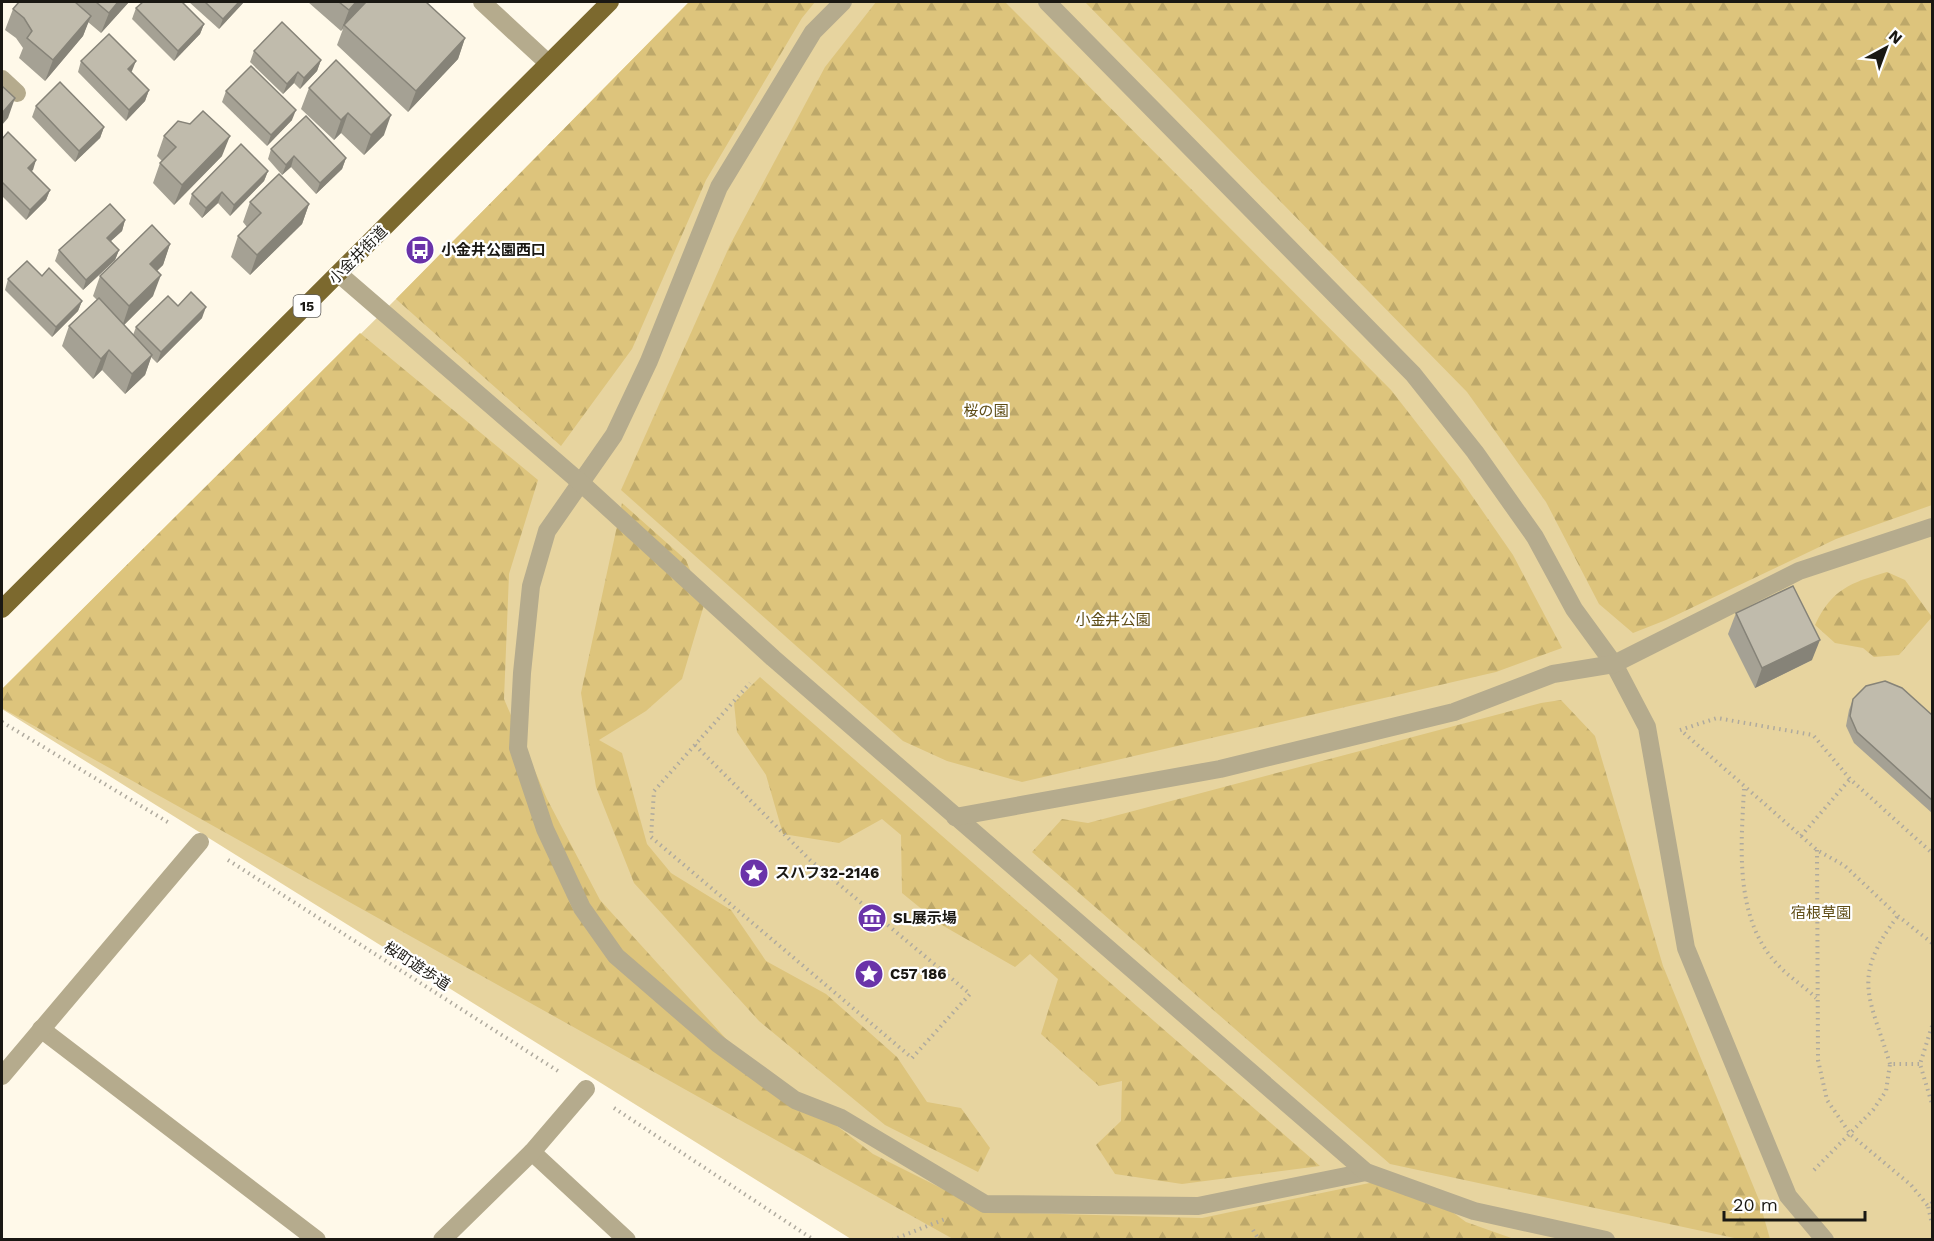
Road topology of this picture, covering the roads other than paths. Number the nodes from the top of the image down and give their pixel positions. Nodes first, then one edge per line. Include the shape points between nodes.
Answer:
1 (482, 2) edge
2 (610, 2) edge
3 (843, 2) edge
4 (1047, 2) edge
5 (548, 63) junction
6 (2, 79) edge
7 (17, 93) dead end
8 (339, 274) junction
9 (581, 483) junction
10 (1932, 527) edge
11 (2, 609) edge
12 (1614, 664) junction
13 (955, 817) junction
14 (200, 842) road end
15 (41, 1029) junction
16 (2, 1076) edge
17 (586, 1089) road end
18 (532, 1152) junction
19 (1366, 1172) junction
20 (317, 1239) edge
21 (442, 1239) edge
22 (627, 1239) edge
23 (1606, 1239) edge
24 (1825, 1239) edge

1 - 5 street
2 - 5 main road, 小金井街道 / 15
3 - 9 street via 813,32 719,187 650,361 614,435
4 - 12 street via 1413,374 1535,537 1574,609
5 - 8 main road, 小金井街道 / 15
6 - 7 street
8 - 9 street
8 - 11 main road, 小金井街道 / 15
9 - 13 street via 772,658
9 - 19 street via 547,531 531,586 518,748 545,829 582,909 616,956 728,1051 795,1100 841,1118 985,1204 1198,1206
10 - 12 street via 1799,571
12 - 13 street via 1552,674 1454,712 1220,769
12 - 24 street via 1647,727 1686,948 1788,1196
13 - 19 street
14 - 15 street
15 - 16 street
15 - 20 street
17 - 18 street
18 - 21 street
18 - 22 street
19 - 23 street via 1474,1211

